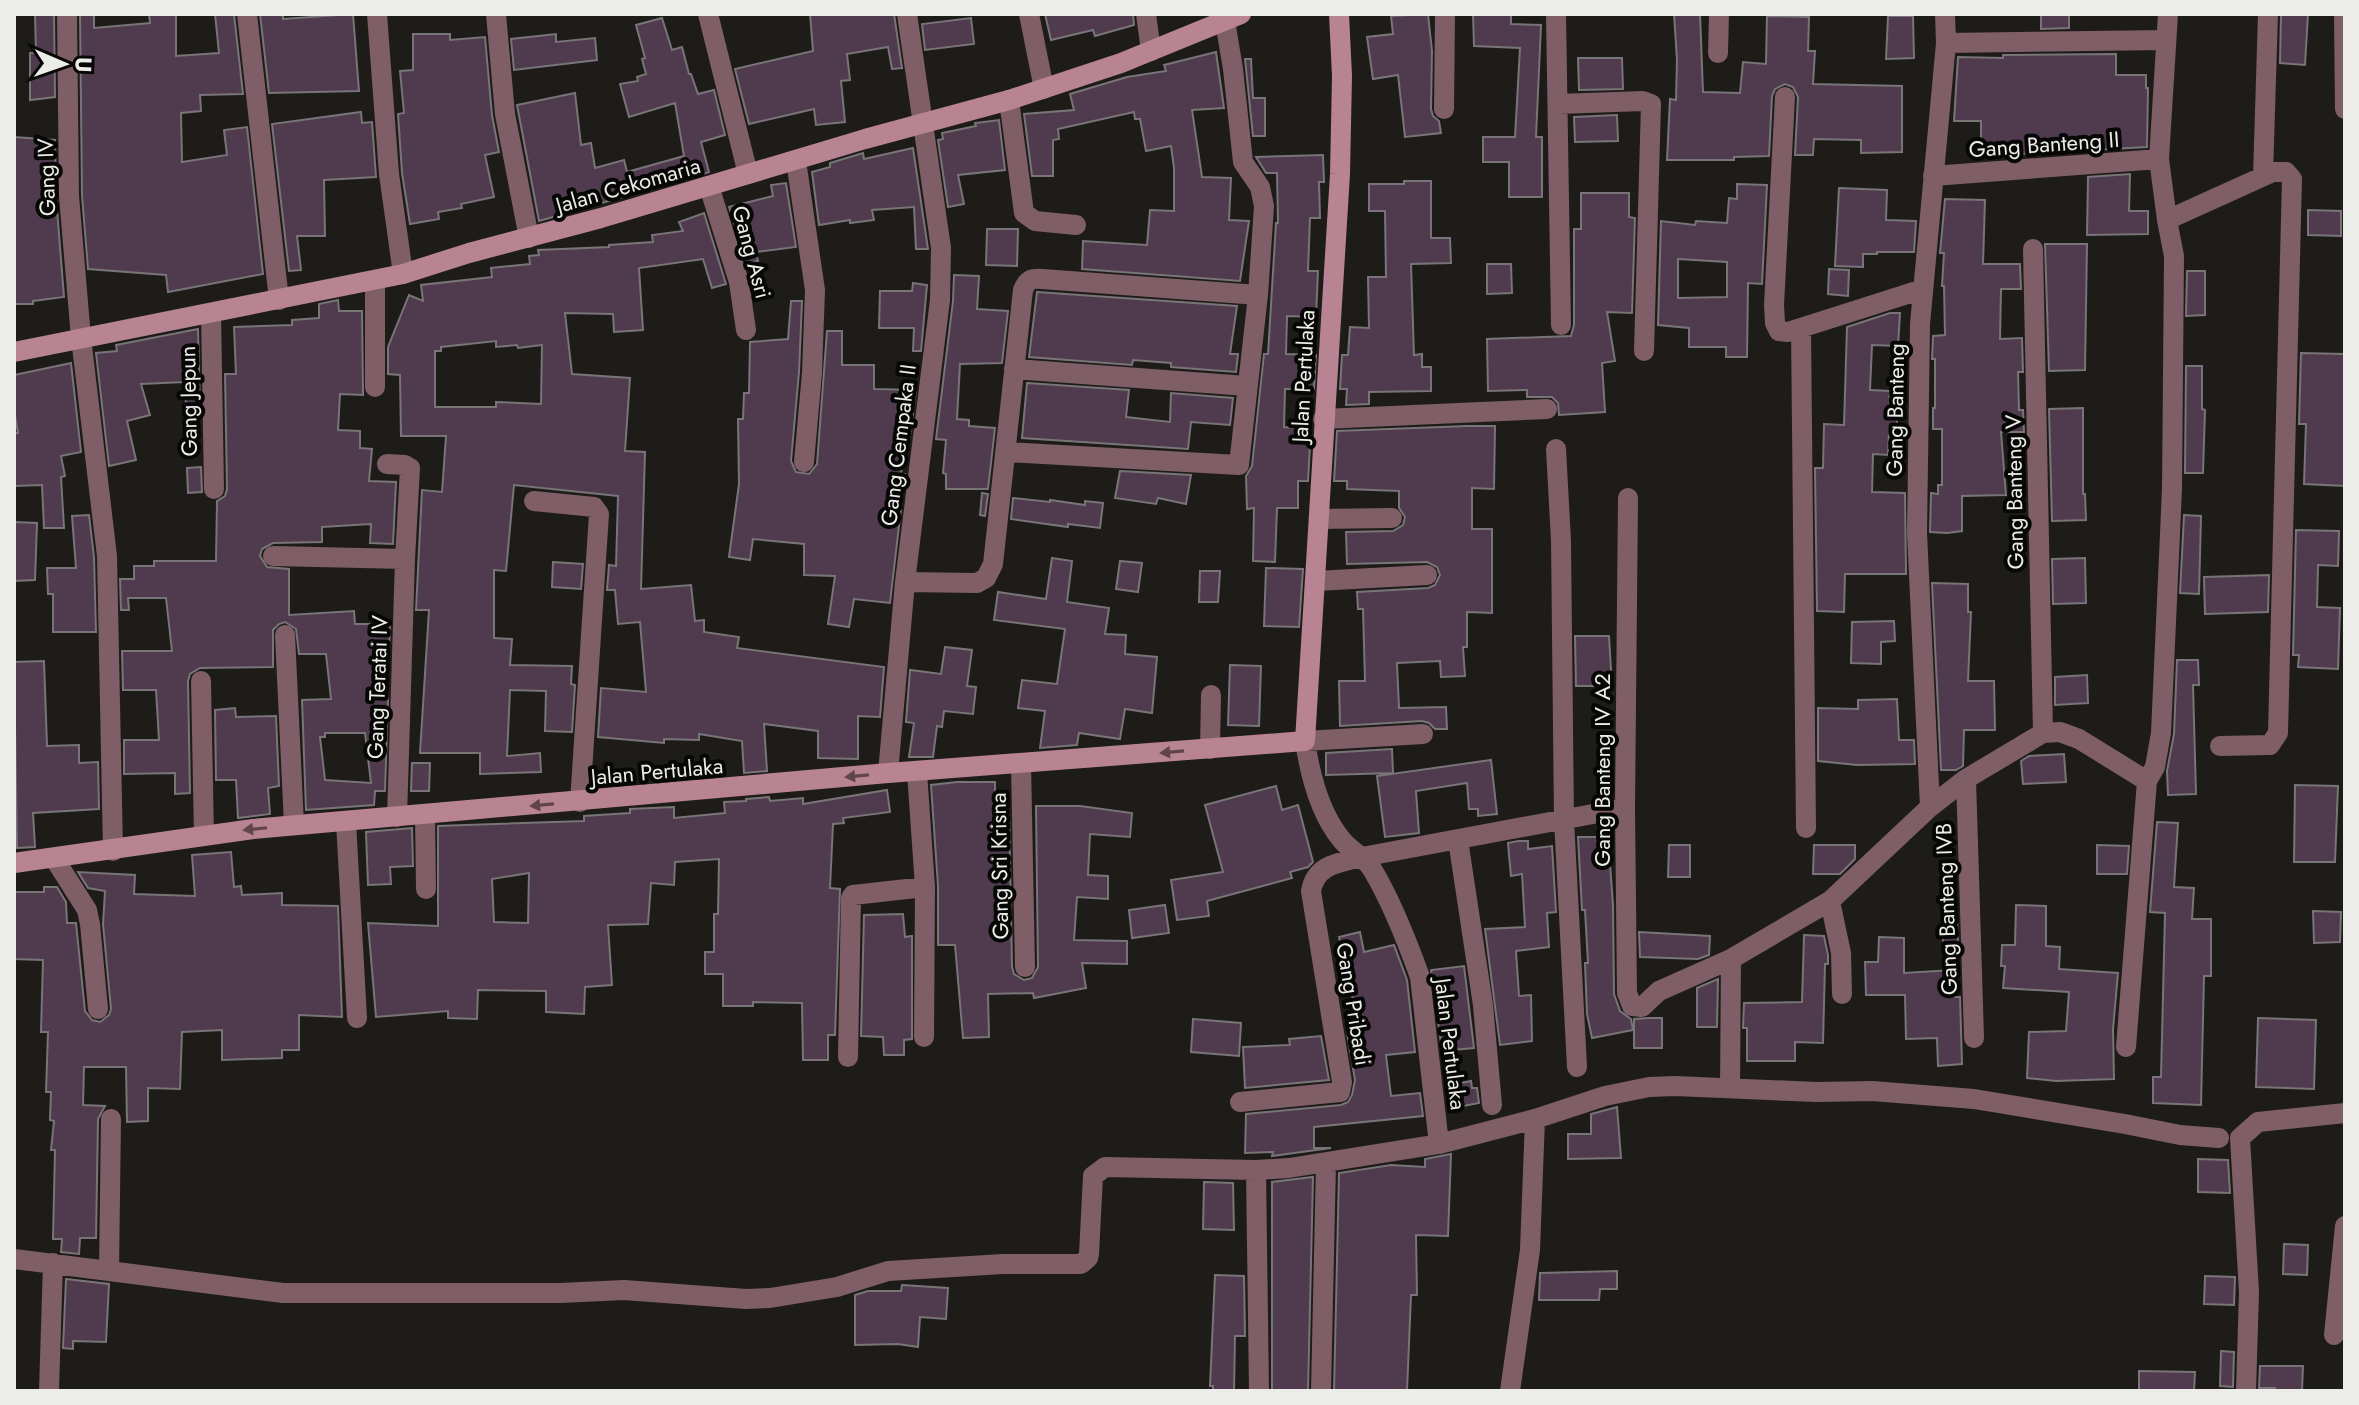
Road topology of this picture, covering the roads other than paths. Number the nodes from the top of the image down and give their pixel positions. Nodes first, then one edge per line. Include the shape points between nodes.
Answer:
1 (67, 14) edge
2 (247, 14) edge
3 (377, 14) edge
4 (496, 14) edge
5 (708, 14) edge
6 (907, 14) edge
7 (1029, 14) edge
8 (1146, 14) edge
9 (1339, 14) edge
10 (1445, 14) edge
11 (1556, 14) edge
12 (1719, 14) edge
13 (1945, 14) edge
14 (2168, 14) edge
15 (2268, 14) edge
16 (2344, 14) edge
17 (1233, 18) edge
18 (2165, 40) junction
19 (1946, 43) junction
20 (1151, 51) junction
21 (1718, 53) dead end
22 (1044, 89) junction
23 (1785, 97) dead end
24 (1009, 100) junction
25 (1558, 104) junction
26 (1444, 109) dead end
27 (2345, 109) edge
28 (922, 123) junction
29 (2159, 159) junction
30 (796, 161) junction
31 (748, 174) junction
32 (1933, 176) junction
33 (2263, 176) junction
34 (709, 186) junction
35 (2167, 220) junction
36 (1076, 225) dead end
37 (529, 238) junction
38 (2033, 249) dead end
39 (403, 274) junction
40 (375, 281) junction
41 (1923, 289) junction
42 (1258, 295) junction
43 (279, 300) junction
44 (211, 313) junction
45 (1561, 325) dead end
46 (1801, 328) junction
47 (746, 330) dead end
48 (81, 338) junction
49 (1644, 351) dead end
50 (14, 352) edge
51 (1014, 369) junction
52 (1247, 386) junction
53 (375, 387) dead end
54 (1547, 409) dead end
55 (1323, 419) junction
56 (1556, 449) dead end
57 (1006, 452) junction
58 (804, 462) dead end
59 (387, 464) dead end
60 (214, 489) dead end
61 (1628, 498) dead end
62 (534, 501) dead end
63 (1392, 518) dead end
64 (1319, 519) junction
65 (273, 556) dead end
66 (405, 559) junction
67 (1427, 575) dead end
68 (1316, 581) junction
69 (905, 582) junction
70 (285, 635) dead end
71 (201, 681) dead end
72 (1211, 695) dead end
73 (2043, 733) junction
74 (1423, 734) dead end
75 (1305, 741) junction
76 (2220, 746) dead end
77 (1210, 749) junction
78 (1021, 764) junction
79 (917, 772) junction
80 (888, 773) junction
81 (1966, 779) junction
82 (2147, 781) junction
83 (580, 802) junction
84 (1930, 807) junction
85 (1625, 808) junction
86 (425, 815) junction
87 (397, 817) junction
88 (1564, 820) junction
89 (346, 822) junction
90 (294, 825) junction
91 (1806, 828) dead end
92 (204, 836) junction
93 (1458, 840) junction
94 (113, 851) junction
95 (1362, 857) junction
96 (54, 858) junction
97 (14, 863) edge
98 (925, 887) junction
99 (426, 889) dead end
100 (1830, 901) junction
101 (1731, 959) junction
102 (1025, 967) dead end
103 (1842, 994) dead end
104 (98, 1009) dead end
105 (357, 1018) dead end
106 (924, 1037) dead end
107 (1974, 1038) dead end
108 (2126, 1047) dead end
109 (848, 1057) dead end
110 (1577, 1067) dead end
111 (1730, 1089) junction
112 (1240, 1102) dead end
113 (1492, 1105) dead end
114 (2345, 1113) edge
115 (111, 1119) dead end
116 (1535, 1119) junction
117 (2219, 1138) dead end
118 (1439, 1144) junction
119 (1326, 1163) junction
120 (1256, 1170) junction
121 (2345, 1226) edge
122 (14, 1259) edge
123 (53, 1263) junction
124 (109, 1266) junction
125 (2334, 1335) dead end
126 (49, 1391) edge
127 (1259, 1391) edge
128 (1321, 1391) edge
129 (1510, 1391) edge
130 (2246, 1391) edge

1 - 48 street, Gang IV via 69,196
2 - 43 street
3 - 39 street
4 - 37 street via 505,114
5 - 31 street
6 - 28 street, Gang Cempaka II
7 - 22 street
8 - 20 street
9 - 55 street, Jalan Pertulaka via 1340,174
10 - 26 street
11 - 25 street
12 - 21 street
13 - 19 street, Gang Banteng
14 - 18 street
15 - 33 street
16 - 27 street
17 - 20 street, Jalan Cekomaria
17 - 42 street via 1243,162 1260,187 1264,206
18 - 19 street
18 - 29 street
19 - 32 street, Gang Banteng
20 - 22 street, Jalan Cekomaria
22 - 24 street, Jalan Cekomaria
23 - 46 street via 1774,315 1781,332
24 - 28 street, Jalan Cekomaria
24 - 36 street via 1024,213 1035,221
25 - 45 street
25 - 49 street via 1651,104
28 - 30 street, Jalan Cekomaria
28 - 69 street, Gang Cempaka II via 941,248 940,300
29 - 32 street, Gang Banteng II
29 - 35 street
30 - 31 street, Jalan Cekomaria
30 - 58 street via 815,290
31 - 34 street, Jalan Cekomaria
32 - 41 street, Gang Banteng
33 - 35 street
33 - 76 street via 2286,172 2292,179 2278,733 2270,745
34 - 37 street, Jalan Cekomaria
34 - 47 street, Gang Asri via 739,282
35 - 82 street via 2174,256 2172,489 2161,733
37 - 39 street, Jalan Cekomaria
38 - 73 street, Gang Banteng V
39 - 40 street, Jalan Cekomaria
40 - 43 street, Jalan Cekomaria
40 - 53 street
41 - 46 street
41 - 84 street, Gang Banteng via 1917,533
42 - 51 street via 1032,278 1023,290
42 - 52 street
43 - 44 street, Jalan Cekomaria
44 - 48 street, Jalan Cekomaria
44 - 60 street, Gang Jepun
46 - 91 street
48 - 50 street, Jalan Cekomaria
48 - 94 street, Gang IV via 107,556
51 - 52 street
51 - 57 street
52 - 57 street via 1239,465
54 - 55 street
55 - 64 street, Jalan Pertulaka
56 - 88 street
57 - 69 street via 993,564 986,578 977,583
59 - 66 street, Gang Teratai IV via 410,468
61 - 85 street, Gang Banteng IV A2
62 - 83 street via 594,507 599,514
63 - 64 street
64 - 68 street, Jalan Pertulaka
65 - 66 street
66 - 87 street, Gang Teratai IV
67 - 68 street
68 - 75 street, Jalan Pertulaka
69 - 80 street, Gang Cempaka II
70 - 90 street
71 - 92 street
72 - 77 street
73 - 81 street
73 - 82 street via 2079,739
74 - 75 street
75 - 77 street, Jalan Pertulaka
75 - 95 street, Jalan Pertulaka via 1328,820
77 -> 78 street, Jalan Pertulaka
78 - 79 street, Jalan Pertulaka
78 - 102 street, Gang Sri Krisna
79 - 80 street, Jalan Pertulaka
79 - 98 street
80 -> 83 street, Jalan Pertulaka
81 - 84 street
81 - 107 street, Gang Banteng IVB
82 - 108 street
83 -> 86 street, Jalan Pertulaka
84 - 100 street
85 - 88 street
85 - 101 street, Gang Banteng IV A2 via 1632,1006 1642,1007 1659,991
86 - 87 street, Jalan Pertulaka
86 - 99 street
87 - 89 street, Jalan Pertulaka
88 - 93 street
88 - 110 street
89 - 90 street, Jalan Pertulaka
89 - 105 street
90 -> 92 street, Jalan Pertulaka
92 - 94 street, Jalan Pertulaka
93 - 95 street
93 - 113 street
94 - 96 street, Jalan Pertulaka
95 - 112 street, Gang Pribadi via 1326,867 1313,880 1311,891 1340,1092
95 - 118 street, Jalan Pertulaka via 1389,903 1420,977
96 - 97 street, Jalan Pertulaka
96 - 104 street via 87,910
98 - 106 street
98 - 109 street via 851,898
100 - 101 street
100 - 103 street via 1841,953
101 - 111 street
111 - 116 street via 1649,1087
111 - 117 street via 1974,1099
114 - 130 street via 2258,1122 2240,1138 2249,1292
115 - 124 street
116 - 118 street
116 - 129 street via 1530,1250
118 - 119 street
119 - 120 street
119 - 128 street
120 - 124 street via 1097,1171 1089,1254 1081,1264 888,1271 837,1287 770,1298 624,1290 298,1293
120 - 127 street
121 - 125 street
122 - 123 street
123 - 124 street
123 - 126 street

